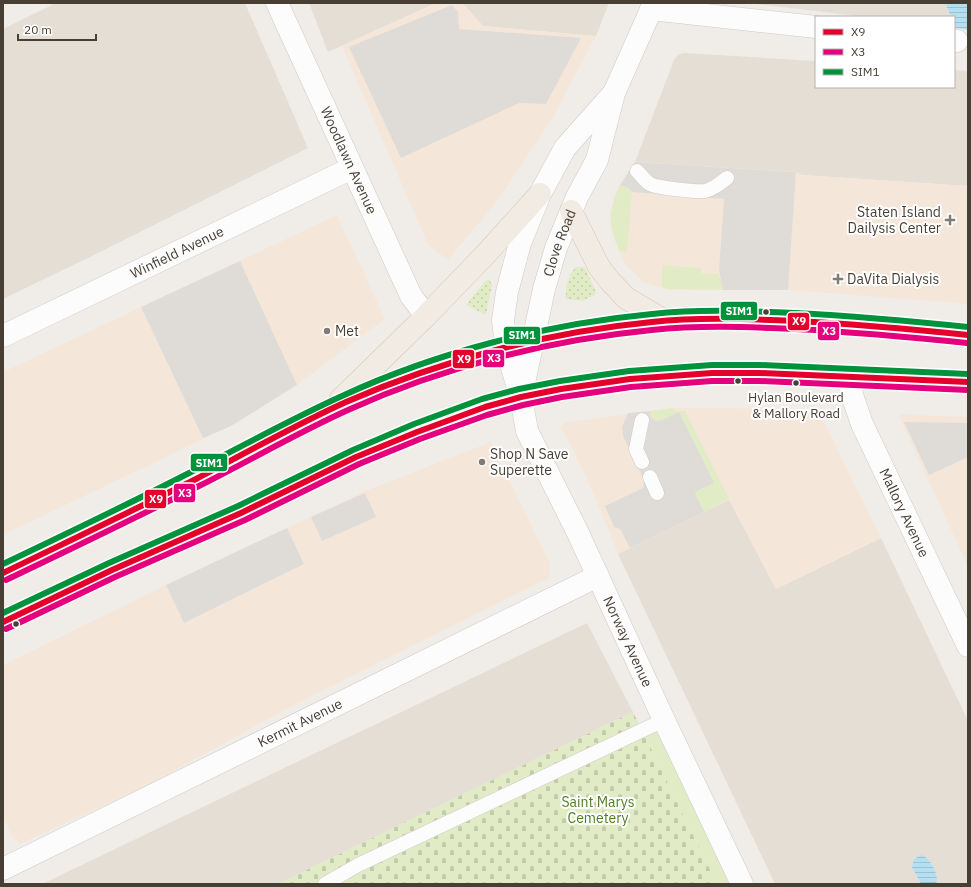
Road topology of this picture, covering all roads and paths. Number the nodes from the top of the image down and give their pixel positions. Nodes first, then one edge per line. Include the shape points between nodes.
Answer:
1 (277, 3) edge
2 (652, 6) edge
3 (815, 27) edge
4 (614, 93) junction
5 (352, 168) junction
6 (637, 171) dead end
7 (727, 178) dead end
8 (540, 194) junction
9 (571, 211) junction
10 (426, 316) junction
11 (665, 321) junction
12 (968, 335) edge
13 (3, 336) edge
14 (533, 341) junction
15 (506, 347) junction
16 (850, 377) junction
17 (968, 382) edge
18 (521, 398) junction
19 (331, 410) junction
20 (642, 420) dead end
21 (642, 462) dead end
22 (650, 477) dead end
23 (657, 493) dead end
24 (3, 573) edge
25 (598, 576) junction
26 (3, 622) edge
27 (968, 646) edge
28 (664, 720) junction
29 (3, 869) edge
30 (325, 884) edge
31 (742, 884) edge

1 - 5 street, Woodlawn Avenue
2 - 3 street
2 - 4 street, Clove Road
4 - 8 street, Clove Road via 565,148
4 - 9 street, Clove Road via 597,160
5 - 10 street, Woodlawn Avenue via 411,296
5 - 13 street, Winfield Avenue
6 - 7 lane via 648,183 663,188 705,191
8 - 10 main road
8 - 15 street, Clove Road via 520,243 507,292 503,320
9 - 11 main road via 596,261 609,280 626,298
9 - 14 street, Clove Road via 550,267
10 - 19 main road
11 - 12 main road via 711,318 783,321
11 - 14 main road via 587,330
14 - 15 main road
14 - 18 street, Clove Road
15 - 18 street, Clove Road
15 - 19 main road via 418,374
16 - 17 main road
16 - 18 main road via 760,373 674,375 592,384
16 - 27 street, Mallory Avenue via 852,395 862,424
18 - 25 street, Norway Avenue via 528,431
18 - 26 main road via 485,407 356,457 241,513
19 - 24 main road
20 - 21 lane via 636,449
22 - 23 lane
25 - 28 street, Norway Avenue
25 - 29 street, Kermit Avenue
28 - 30 lane via 358,865
28 - 31 street, Norway Avenue

